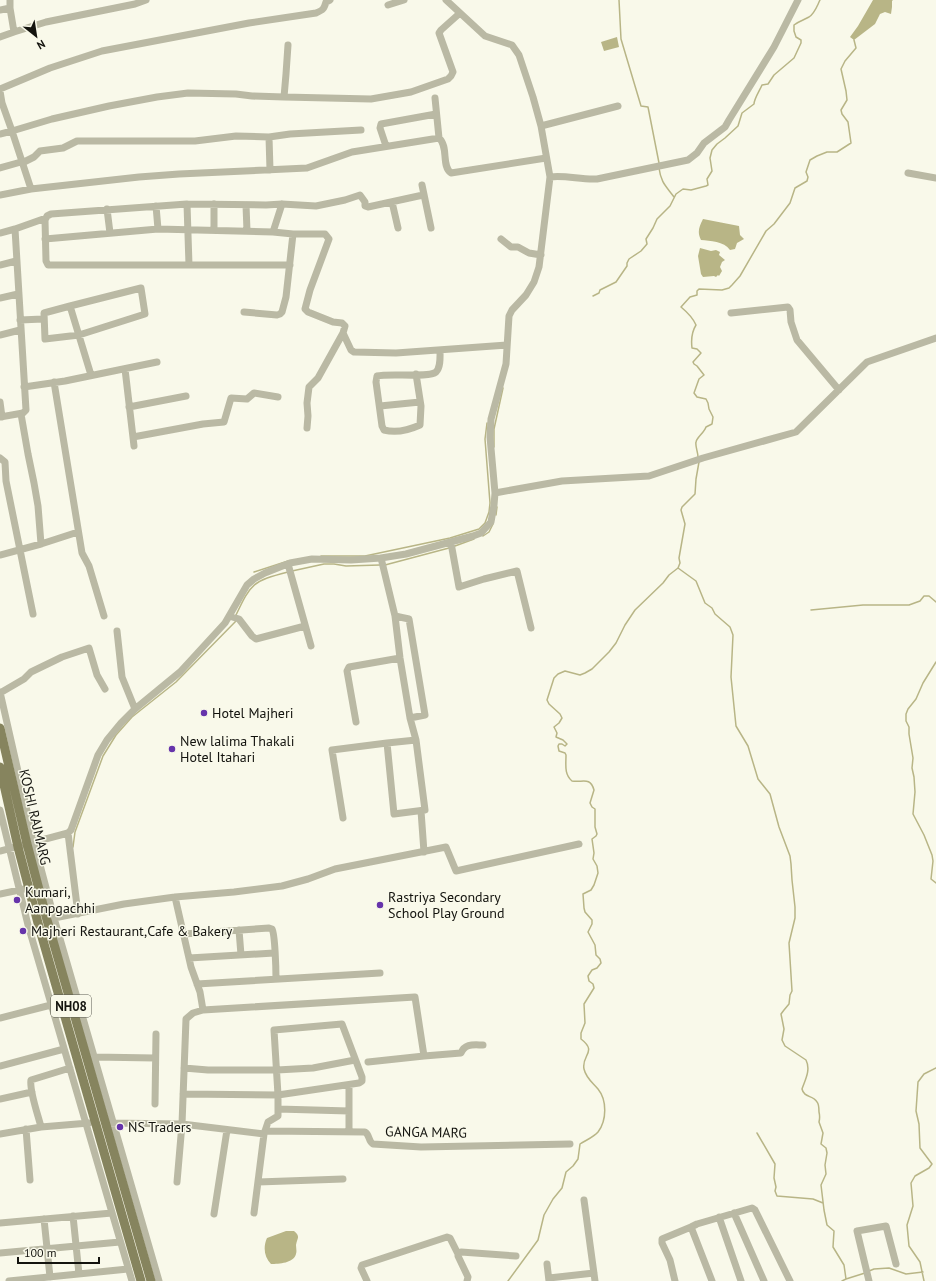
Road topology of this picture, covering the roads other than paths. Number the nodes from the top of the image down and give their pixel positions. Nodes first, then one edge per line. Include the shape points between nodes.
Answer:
1 (146, 0) edge
2 (330, 0) edge
3 (404, 0) edge
4 (446, 0) edge
5 (798, 0) edge
6 (10, 4) edge
7 (388, 5) dead end
8 (0, 10) edge
9 (460, 14) junction
10 (14, 32) junction
11 (0, 37) edge
12 (288, 45) dead end
13 (0, 90) edge
14 (284, 97) junction
15 (434, 98) dead end
16 (1, 103) edge
17 (618, 106) dead end
18 (436, 114) junction
19 (541, 126) junction
20 (12, 130) junction
21 (361, 130) dead end
22 (0, 134) edge
23 (269, 137) junction
24 (439, 138) junction
25 (386, 146) junction
26 (546, 158) junction
27 (22, 162) junction
28 (0, 168) edge
29 (270, 170) junction
30 (908, 173) dead end
31 (550, 177) junction
32 (936, 178) edge
33 (422, 185) dead end
34 (31, 189) junction
35 (0, 194) edge
36 (423, 195) junction
37 (392, 202) junction
38 (187, 204) junction
39 (214, 204) junction
40 (282, 204) junction
41 (246, 205) junction
42 (156, 206) junction
43 (107, 209) junction
44 (46, 218) junction
45 (398, 228) dead end
46 (431, 228) dead end
47 (15, 229) junction
48 (158, 229) junction
49 (188, 230) junction
50 (214, 230) junction
51 (247, 231) junction
52 (273, 232) junction
53 (0, 233) edge
54 (110, 233) junction
55 (293, 234) junction
56 (45, 239) junction
57 (502, 239) dead end
58 (541, 255) junction
59 (16, 261) junction
60 (0, 265) edge
61 (189, 265) junction
62 (290, 265) junction
63 (18, 294) junction
64 (0, 298) edge
65 (70, 306) junction
66 (244, 312) dead end
67 (731, 314) dead end
68 (44, 319) junction
69 (20, 320) junction
70 (20, 330) junction
71 (343, 333) junction
72 (79, 334) junction
73 (0, 335) edge
74 (936, 338) edge
75 (507, 346) junction
76 (440, 350) junction
77 (157, 362) dead end
78 (125, 369) junction
79 (416, 374) junction
80 (91, 375) junction
81 (54, 382) junction
82 (24, 387) junction
83 (839, 390) junction
84 (186, 396) dead end
85 (278, 397) dead end
86 (0, 402) edge
87 (420, 402) junction
88 (380, 406) junction
89 (129, 407) junction
90 (21, 414) junction
91 (1, 417) edge
92 (307, 428) dead end
93 (133, 437) junction
94 (134, 446) dead end
95 (0, 458) edge
96 (495, 493) junction
97 (78, 532) junction
98 (451, 543) junction
99 (41, 544) junction
100 (21, 549) junction
101 (0, 555) edge
102 (381, 558) junction
103 (288, 564) junction
104 (33, 614) dead end
105 (104, 616) dead end
106 (229, 616) junction
107 (395, 616) junction
108 (305, 626) junction
109 (531, 628) dead end
110 (117, 631) dead end
111 (311, 646) dead end
112 (400, 658) junction
113 (105, 689) dead end
114 (0, 692) edge
115 (135, 709) junction
116 (410, 718) junction
117 (356, 722) dead end
118 (0, 728) edge
119 (416, 740) junction
120 (387, 743) junction
121 (0, 767) edge
122 (0, 810) edge
123 (421, 811) junction
124 (343, 818) dead end
125 (68, 833) junction
126 (579, 844) dead end
127 (22, 846) junction
128 (0, 852) edge
129 (424, 852) junction
130 (41, 885) junction
131 (20, 890) junction
132 (0, 894) edge
133 (175, 896) junction
134 (78, 914) junction
135 (54, 918) junction
136 (239, 930) junction
137 (183, 934) junction
138 (274, 953) junction
139 (241, 955) junction
140 (189, 958) junction
141 (380, 973) dead end
142 (276, 979) junction
143 (197, 984) junction
144 (51, 1005) junction
145 (203, 1010) junction
146 (0, 1018) edge
147 (156, 1034) dead end
148 (483, 1045) dead end
149 (64, 1049) junction
150 (424, 1056) junction
151 (94, 1057) junction
152 (155, 1058) junction
153 (355, 1060) junction
154 (368, 1062) dead end
155 (0, 1066) edge
156 (70, 1068) junction
157 (184, 1068) junction
158 (277, 1070) junction
159 (349, 1085) junction
160 (32, 1092) junction
161 (183, 1094) junction
162 (278, 1095) junction
163 (0, 1099) edge
164 (155, 1104) dead end
165 (278, 1109) junction
166 (349, 1111) junction
167 (105, 1123) junction
168 (86, 1124) junction
169 (182, 1124) junction
170 (41, 1127) junction
171 (26, 1129) junction
172 (227, 1130) junction
173 (349, 1132) junction
174 (264, 1133) junction
175 (0, 1134) edge
176 (570, 1144) dead end
177 (343, 1179) dead end
178 (30, 1180) dead end
179 (177, 1182) dead end
180 (258, 1182) junction
181 (584, 1200) dead end
182 (112, 1213) junction
183 (254, 1213) dead end
184 (734, 1213) junction
185 (214, 1214) dead end
186 (73, 1216) junction
187 (719, 1217) junction
188 (44, 1219) junction
189 (0, 1223) edge
190 (691, 1227) junction
191 (120, 1242) junction
192 (76, 1246) junction
193 (47, 1248) junction
194 (0, 1253) edge
195 (458, 1254) junction
196 (516, 1256) dead end
197 (547, 1264) dead end
198 (896, 1264) dead end
199 (128, 1269) junction
200 (79, 1274) junction
201 (867, 1276) edge
202 (50, 1277) junction
203 (594, 1277) edge
204 (22, 1280) edge
205 (549, 1280) edge
206 (9, 1281) edge
207 (132, 1281) edge
208 (141, 1281) edge
209 (151, 1281) edge
210 (159, 1281) edge
211 (367, 1281) edge
212 (467, 1281) edge
213 (675, 1281) edge
214 (712, 1281) edge
215 (741, 1281) edge
216 (764, 1281) edge
217 (790, 1281) edge

1 - 10 street via 46,22
2 - 13 street via 326,2 322,11 316,13 102,51 50,68
3 - 7 street
4 - 9 street
5 - 31 street via 774,47 730,120 704,143 693,157 672,164 597,179
6 - 8 street
6 - 10 street
9 - 14 street via 439,33 453,72 448,79 411,92 371,99
9 - 19 street via 485,36 512,45 516,49
10 - 11 street
12 - 14 street
13 - 16 street
14 - 20 street via 188,93 109,106
15 - 18 street
16 - 20 street
17 - 19 street
18 - 24 street
18 - 25 street via 382,124 380,128
19 - 26 street
20 - 22 street
20 - 27 street
21 - 23 street
23 - 27 street via 236,136 195,141 77,141 64,148 40,151
23 - 29 street
24 - 25 street
24 - 26 street via 443,143 448,170 451,173
25 - 29 street via 352,152 307,168
26 - 31 street
27 - 28 street
27 - 34 street
29 - 34 street via 172,174
30 - 32 street
31 - 58 street
33 - 36 street
34 - 35 street
36 - 37 street
36 - 46 street
37 - 40 street via 368,207 360,195 316,206
37 - 45 street
38 - 39 street
38 - 42 street
38 - 49 street
39 - 41 street
39 - 50 street
40 - 41 street
40 - 52 street
41 - 51 street
42 - 43 street
42 - 48 street
43 - 44 street via 52,214
43 - 54 street
44 - 47 street
44 - 56 street
47 - 53 street
47 - 59 street
48 - 49 street
48 - 54 street
49 - 50 street
49 - 61 street
50 - 51 street
51 - 52 street
52 - 55 street
54 - 56 street
55 - 62 street
55 - 71 street via 325,234 328,237 305,308 308,312 342,323 345,326
56 - 61 street via 48,264
57 - 58 street via 511,247
58 - 75 street via 534,282 509,316
59 - 60 street
59 - 63 street
61 - 62 street
62 - 66 street via 284,309 280,314
63 - 64 street
63 - 69 street
65 - 68 street via 44,313
65 - 72 street
65 - 72 street via 141,288 145,314
67 - 83 street via 788,307 797,340
68 - 69 street
68 - 72 street via 45,339
69 - 70 street
70 - 73 street
70 - 82 street
71 - 76 street via 354,352
71 - 92 street via 318,378 309,387
72 - 80 street
74 - 83 street via 868,362
75 - 76 street
75 - 96 street via 506,364 491,419
76 - 79 street via 436,372
77 - 78 street
78 - 80 street
78 - 89 street
79 - 87 street
79 - 88 street via 377,376
80 - 81 street
81 - 82 street
81 - 97 street
82 - 90 street via 26,410
83 - 96 street via 796,432 649,476 562,481
84 - 89 street
85 - 93 street via 254,393 247,399 231,398 224,422
86 - 91 street
87 - 88 street
87 - 88 street via 420,425 399,431 384,430
89 - 93 street
90 - 91 street
90 - 99 street via 37,498
93 - 94 street
95 - 100 street via 5,462 6,481
96 - 98 street via 491,522 487,528 481,533
97 - 99 street
97 - 105 street via 82,553 89,566
98 - 102 street
98 - 109 street via 459,587 484,578 518,571
99 - 100 street
100 - 101 street
100 - 104 street
102 - 103 street via 312,559
102 - 107 street
103 - 106 street via 254,579
103 - 108 street
106 - 108 street via 239,619 256,639
106 - 115 street via 180,672
107 - 112 street
107 - 116 street via 409,619 425,715
108 - 111 street
110 - 115 street via 122,677
112 - 116 street
112 - 117 street via 349,667 347,672
113 - 114 street via 97,675 88,648 31,672 24,680
114 - 127 street
115 - 125 street via 107,740 98,755
116 - 119 street
118 - 127 main road, KOSHI RAJMARG / NH08
119 - 120 street
119 - 123 street via 425,810
120 - 123 street via 394,814
120 - 124 street via 332,750
121 - 127 main road, KOSHI RAJMARG / NH08
122 - 127 street
123 - 129 street
125 - 127 street
125 - 134 street
126 - 129 street via 456,871 446,847
127 - 128 street
127 - 130 main road, KOSHI RAJMARG / NH08
127 - 130 street
127 - 131 street
129 - 133 street via 335,868 308,880 282,886
130 - 131 street
130 - 135 street
130 - 167 main road, KOSHI RAJMARG / NH08 via 38,923
131 - 132 street
131 - 144 street
133 - 134 street
133 - 137 street
134 - 135 street
135 - 151 street
136 - 137 street
136 - 138 street via 272,929
136 - 139 street
137 - 140 street
138 - 139 street
138 - 142 street
139 - 140 street
140 - 143 street
141 - 142 street
142 - 143 street
143 - 145 street
144 - 146 street
144 - 149 street
145 - 150 street via 415,997
145 - 157 street via 193,1013 186,1019
147 - 152 street
148 - 150 street via 468,1045 461,1053
149 - 155 street
149 - 156 street
150 - 154 street
151 - 152 street
151 - 167 street
152 - 164 street
153 - 158 street via 313,1068
153 - 158 street via 342,1024 274,1030
153 - 159 street via 362,1081
156 - 160 street via 31,1080
156 - 168 street
157 - 158 street
157 - 161 street
158 - 162 street
159 - 162 street
159 - 166 street
160 - 163 street
160 - 170 street
161 - 162 street
161 - 169 street
162 - 165 street
165 - 166 street
165 - 174 street via 278,1116 268,1122
166 - 173 street
167 - 168 street, GANGA MARG
167 - 169 street, GANGA MARG
167 - 208 main road, KOSHI RAJMARG / NH08
167 - 209 main road, KOSHI RAJMARG / NH08
167 - 210 street
168 - 170 street, GANGA MARG
168 - 182 street
169 - 172 street, GANGA MARG
169 - 179 street
170 - 171 street, GANGA MARG
171 - 175 street, GANGA MARG
171 - 178 street
172 - 174 street, GANGA MARG
172 - 185 street
173 - 174 street, GANGA MARG
173 - 176 street, GANGA MARG via 365,1132 371,1143 421,1147
174 - 180 street
177 - 180 street
180 - 183 street
181 - 203 street
182 - 186 street
182 - 191 street
184 - 187 street
184 - 216 street
184 - 217 street via 754,1209
186 - 188 street
186 - 192 street
187 - 190 street
187 - 215 street
188 - 189 street
188 - 193 street
190 - 213 street via 662,1240
190 - 214 street
191 - 192 street
191 - 199 street
192 - 193 street
192 - 200 street
193 - 194 street
193 - 202 street
195 - 196 street via 464,1251
195 - 211 street via 447,1237 362,1265
195 - 212 street via 468,1277
197 - 205 street
198 - 201 street via 886,1226 857,1231
199 - 200 street
199 - 207 street
200 - 202 street
202 - 204 street
203 - 205 street
204 - 206 street

